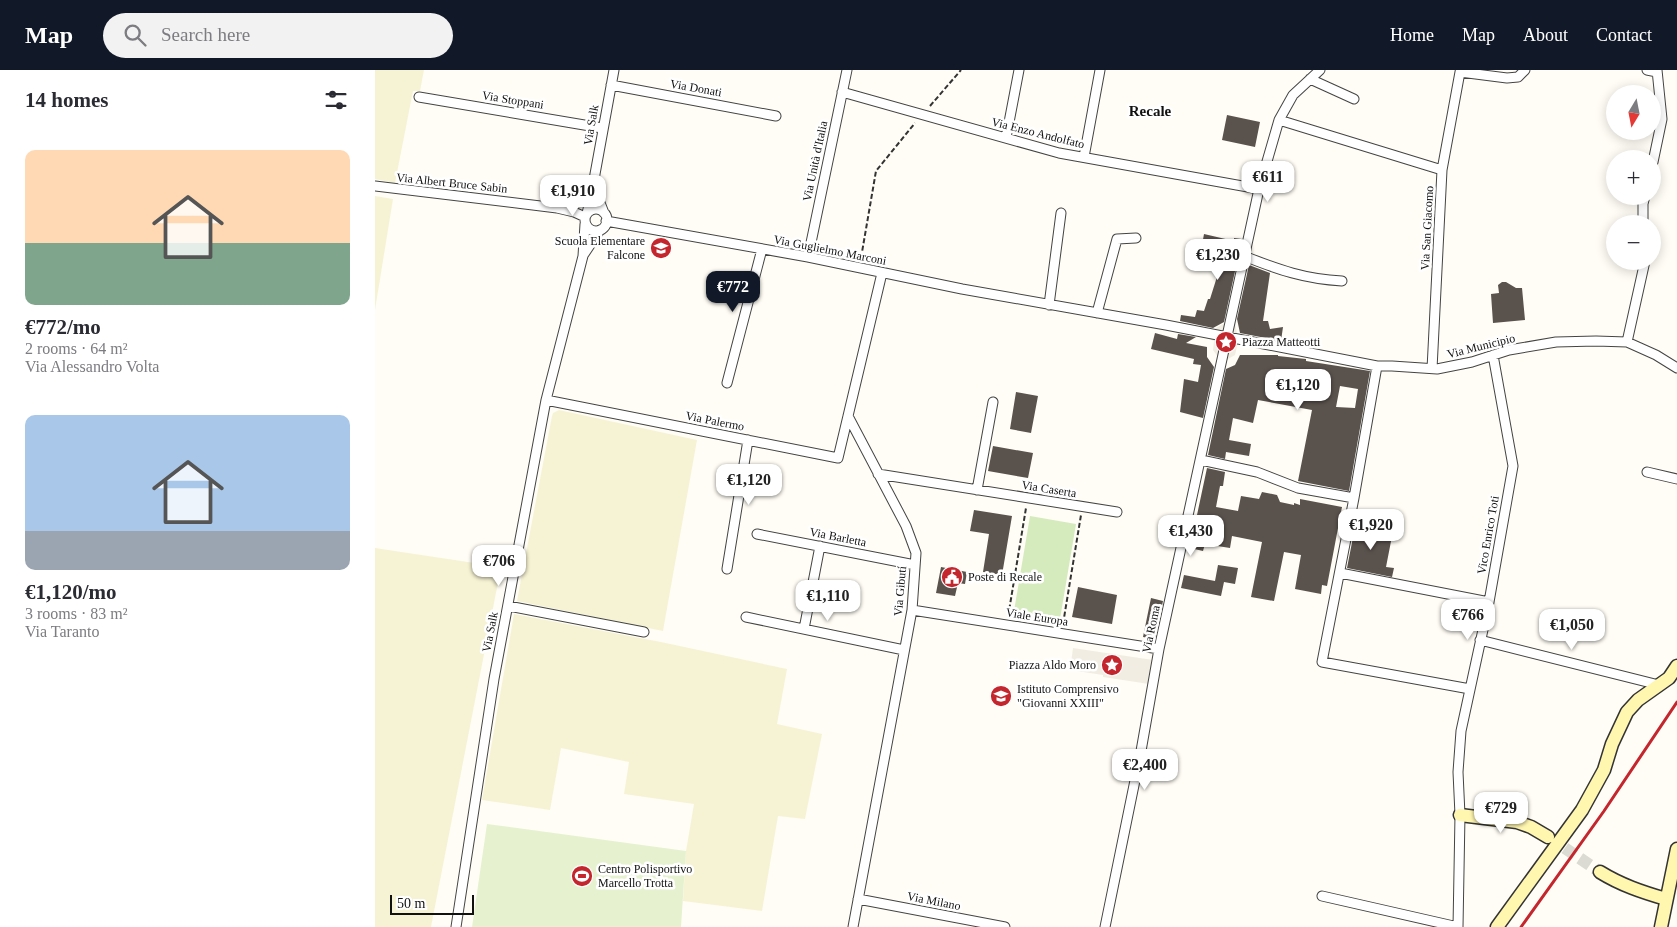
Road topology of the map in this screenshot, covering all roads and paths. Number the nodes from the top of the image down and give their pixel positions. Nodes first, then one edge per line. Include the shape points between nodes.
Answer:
1 (614, 70) edge
2 (847, 70) edge
3 (961, 70) edge
4 (1019, 70) edge
5 (1100, 70) edge
6 (1319, 70) edge
7 (1525, 70) edge
8 (1647, 70) edge
9 (1657, 71) edge
10 (1310, 79) junction
11 (611, 85) junction
12 (843, 92) junction
13 (419, 98) dead end
14 (1354, 99) dead end
15 (922, 115) junction
16 (776, 116) dead end
17 (1279, 120) junction
18 (603, 128) junction
19 (1006, 138) junction
20 (1656, 150) edge
21 (1084, 157) junction
22 (1443, 170) junction
23 (593, 185) junction
24 (375, 186) edge
25 (1259, 189) junction
26 (1061, 214) dead end
27 (586, 218) junction
28 (606, 218) junction
29 (600, 230) junction
30 (1136, 238) dead end
31 (762, 249) junction
32 (583, 256) junction
33 (1245, 256) junction
34 (808, 257) junction
35 (860, 268) junction
36 (1643, 270) edge
37 (882, 272) junction
38 (1343, 281) dead end
39 (1049, 305) junction
40 (1097, 313) junction
41 (1226, 338) junction
42 (1627, 342) junction
43 (1493, 355) junction
44 (1377, 366) junction
45 (1677, 368) edge
46 (1432, 369) junction
47 (727, 382) dead end
48 (546, 400) junction
49 (993, 402) dead end
50 (848, 416) junction
51 (748, 440) junction
52 (1201, 460) junction
53 (1647, 472) dead end
54 (878, 474) junction
55 (1677, 479) edge
56 (977, 490) junction
57 (1027, 498) junction
58 (1353, 498) junction
59 (1083, 507) junction
60 (1117, 512) dead end
61 (757, 534) dead end
62 (820, 546) junction
63 (915, 565) junction
64 (727, 569) dead end
65 (1340, 573) junction
66 (1489, 602) junction
67 (508, 606) junction
68 (912, 610) junction
69 (746, 617) dead end
70 (1006, 625) junction
71 (804, 629) junction
72 (644, 632) dead end
73 (1062, 634) junction
74 (1480, 640) junction
75 (1159, 649) junction
76 (905, 650) junction
77 (1677, 666) edge
78 (1659, 685) junction
79 (1470, 689) junction
80 (1460, 815) junction
81 (1548, 837) tunnel mouth
82 (1677, 849) edge
83 (1599, 872) tunnel mouth
84 (1321, 896) dead end
85 (858, 899) junction
86 (1667, 899) junction
87 (457, 927) edge
88 (853, 927) edge
89 (1005, 927) edge
90 (1106, 927) edge
91 (1458, 927) edge
92 (1497, 927) edge
93 (1661, 927) edge

1 - 11 street, Via Salk
2 - 12 street, Via Unità d'Italia
3 - 15 path
4 - 19 street
5 - 21 street
6 - 10 street, Via Roma
7 - 22 street via 1518,77 1507,78 1460,72
8 - 9 street
9 - 20 street via 1662,119
10 - 14 street
10 - 17 street, Via Roma via 1293,95
11 - 16 street, Via Donati
11 - 18 street, Via Salk
12 - 15 street, Via Enzo Andolfato
12 - 34 street, Via Unità d'Italia
13 - 18 street, Via Stoppani
15 - 19 street, Via Enzo Andolfato
15 - 35 path via 876,171
17 - 22 street, Via San Giacomo
17 - 25 street, Via Roma
18 - 23 street, Via Salk
19 - 21 street, Via Enzo Andolfato
21 - 25 street, Via Enzo Andolfato
22 - 46 street, Via San Giacomo
23 - 27 street, Via Salk
23 - 28 street
24 - 27 street, Via Albert Bruce Sabin via 557,208
25 - 33 street, Via Roma
26 - 39 street
27 - 28 street via 595,209 602,211
27 - 29 street via 593,230
27 - 32 street, Via Salk
28 - 29 street, Via Salk
28 - 31 street, Via Guglielmo Marconi
29 - 32 street, Via Salk
30 - 40 street via 1117,239
31 - 34 street, Via Guglielmo Marconi
31 - 47 street
32 - 48 street, Via Salk
33 - 38 street via 1283,272
33 - 41 street, Via Roma
34 - 35 street, Via Guglielmo Marconi
35 - 37 street, Via Guglielmo Marconi
36 - 42 street
37 - 39 street, Via Guglielmo Marconi
37 - 50 street
39 - 40 street, Via Guglielmo Marconi
40 - 41 street, Via Guglielmo Marconi
41 - 44 street, Via Municipio
41 - 52 street, Via Roma
42 - 43 street, Via Municipio via 1556,342
42 - 45 street, Via Municipio
43 - 46 street, Via Municipio
43 - 66 street, Vico Enrico Toti via 1513,466
44 - 46 street, Via Municipio
44 - 58 street
48 - 51 street, Via Palermo
48 - 67 street, Via Salk
49 - 56 street
50 - 51 street, Via Palermo via 838,458
50 - 54 street, Via Gibuti
51 - 64 street
52 - 58 street via 1257,472 1297,488
52 - 75 street, Via Roma
53 - 55 street
54 - 56 street, Via Caserta
54 - 63 street, Via Gibuti via 906,526 916,553
56 - 57 street, Via Caserta
57 - 59 street, Via Caserta
57 - 70 path
58 - 65 street
59 - 60 street, Via Caserta
59 - 73 path
61 - 62 street, Via Barletta
62 - 63 street, Via Barletta
62 - 71 street
63 - 68 street, Via Gibuti
65 - 66 street
65 - 79 street via 1322,662
66 - 74 street, Vico Enrico Toti
67 - 72 street
67 - 87 street, Via Salk
68 - 70 street, Viale Europa
68 - 76 street, Via Gibuti
69 - 71 street
70 - 73 street, Viale Europa
71 - 76 street
73 - 75 street, Viale Europa
74 - 78 street
74 - 79 street, Vico Enrico Toti
75 - 90 street, Via Roma
76 - 85 street, Via Gibuti
77 - 78 street
78 - 92 street via 1627,712 1604,770 1582,810
79 - 80 street, Vico Enrico Toti via 1457,772
80 - 81 street via 1517,822
80 - 91 street, Vico Enrico Toti
82 - 86 street
83 - 86 street via 1639,892
84 - 91 street
85 - 88 street, Via Gibuti
85 - 89 street, Via Milano
86 - 93 street

